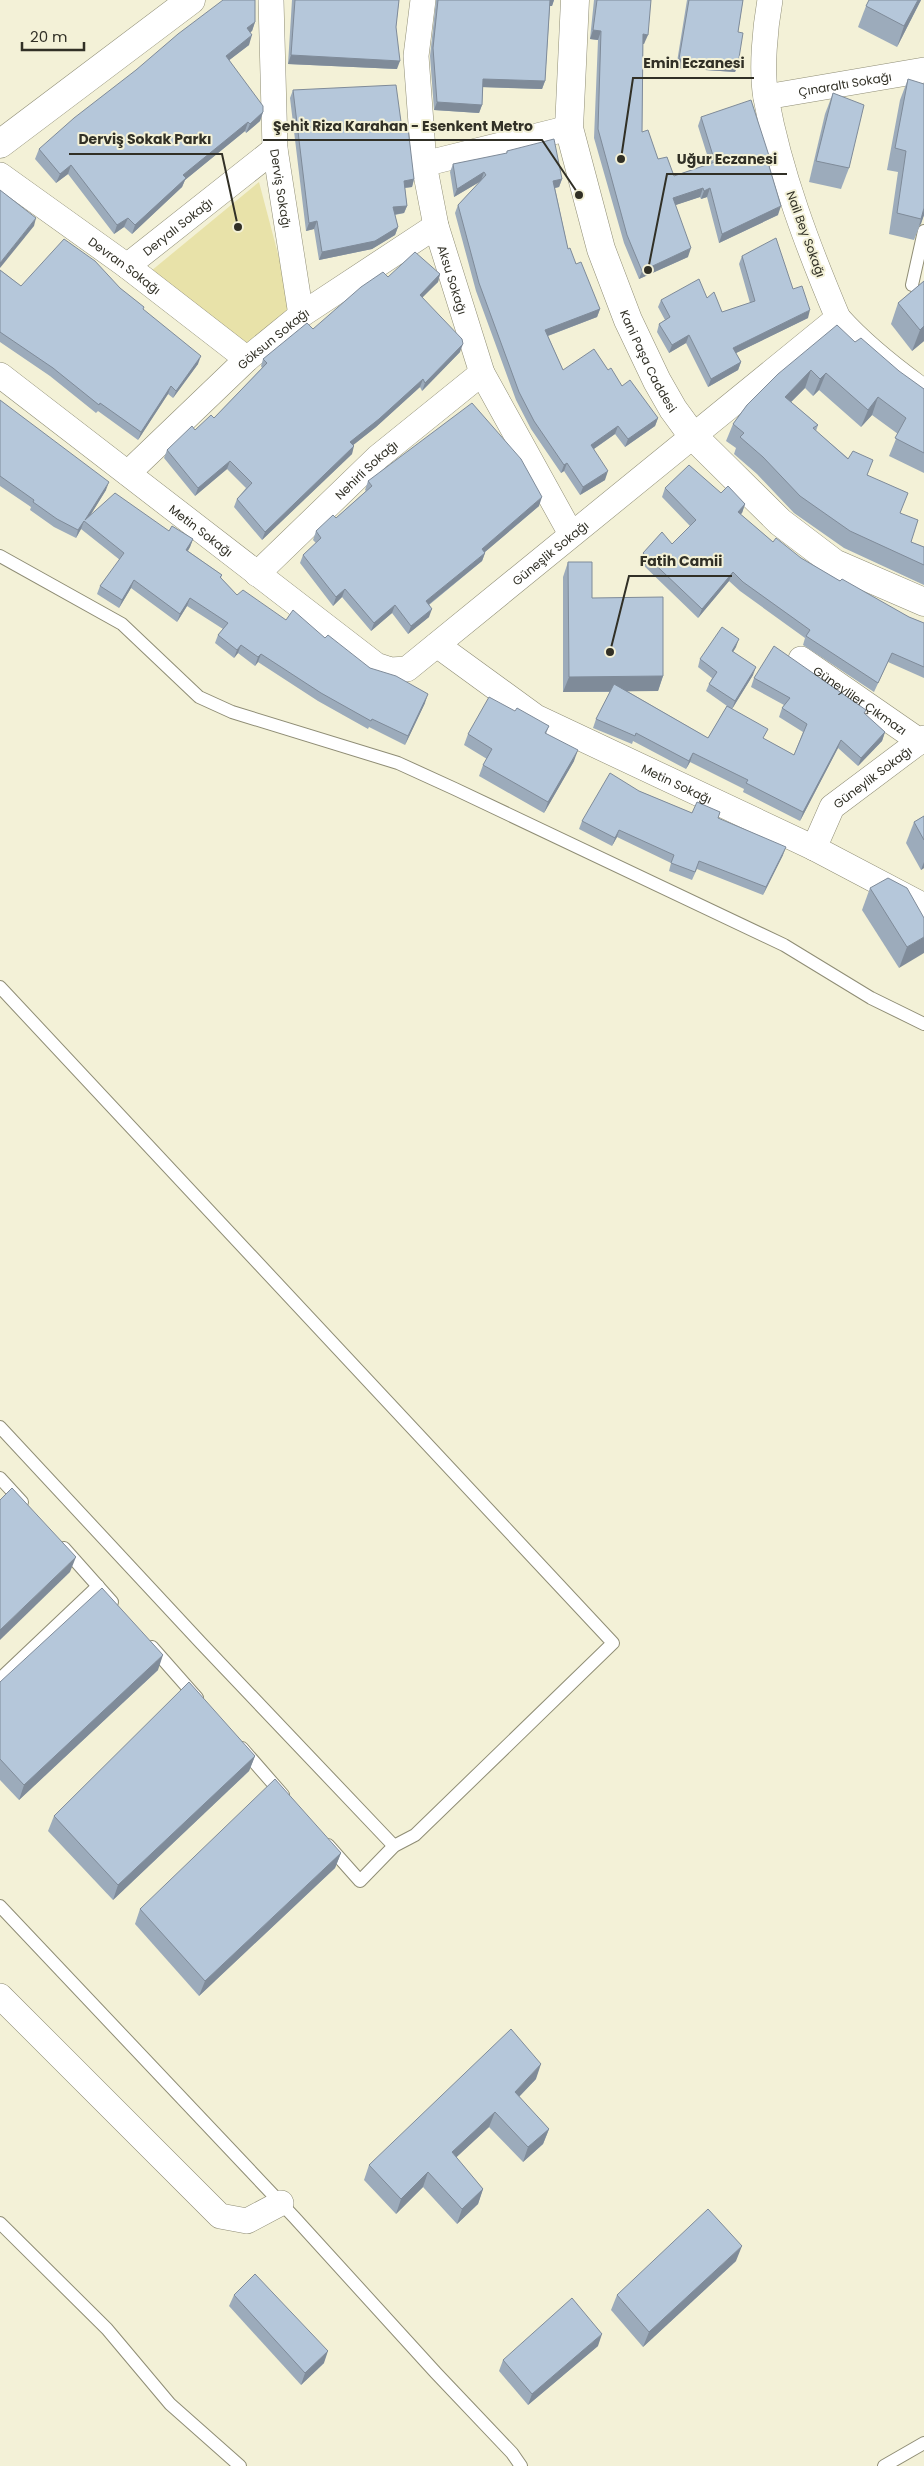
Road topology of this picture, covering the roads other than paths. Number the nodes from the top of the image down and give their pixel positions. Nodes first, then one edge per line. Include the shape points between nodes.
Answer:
1 (191, 0) edge
2 (271, 0) edge
3 (423, 0) edge
4 (576, 0) edge
5 (770, 0) edge
6 (924, 70) edge
7 (766, 97) junction
8 (569, 128) junction
9 (0, 144) edge
10 (275, 149) junction
11 (424, 164) junction
12 (0, 175) edge
13 (436, 226) junction
14 (924, 231) edge
15 (127, 266) junction
16 (912, 285) dead end
17 (301, 315) junction
18 (838, 318) junction
19 (248, 359) junction
20 (482, 373) junction
21 (0, 375) edge
22 (924, 392) edge
23 (692, 435) junction
24 (128, 473) junction
25 (571, 534) junction
26 (0, 556) edge
27 (257, 574) junction
28 (924, 602) edge
29 (437, 645) junction
30 (801, 659) dead end
31 (408, 669) joint
32 (922, 740) edge
33 (814, 848) junction
34 (924, 906) edge
35 (0, 987) edge
36 (924, 1024) edge
37 (0, 1427) edge
38 (0, 1478) edge
39 (30, 1511) edge
40 (56, 1539) edge
41 (98, 1586) junction
42 (118, 1608) edge
43 (144, 1637) edge
44 (0, 1679) edge
45 (209, 1711) edge
46 (235, 1740) edge
47 (294, 1807) edge
48 (320, 1836) edge
49 (394, 1846) junction
50 (0, 1906) edge
51 (0, 1996) edge
52 (281, 2203) junction
53 (0, 2223) edge
54 (924, 2443) edge
55 (240, 2466) edge
56 (521, 2466) edge
57 (884, 2466) edge

1 - 9 street
2 - 10 street, Derviş Sokağı
3 - 11 street, Aksu Sokağı via 416,56
4 - 8 street, Kani Paşa Caddesi
5 - 7 street, Nail Bey Sokağı via 765,31
6 - 7 street, Çınaraltı Sokağı
7 - 18 street, Nail Bey Sokağı via 788,187
8 - 11 street
8 - 23 street, Kani Paşa Caddesi via 600,249 628,320 656,381
10 - 15 street, Deryalı Sokağı
10 - 17 street, Derviş Sokağı
11 - 13 street, Aksu Sokağı
12 - 15 street, Devran Sokağı
13 - 17 street, Göksun Sokağı
13 - 20 street, Aksu Sokağı
14 - 16 lane
15 - 19 street, Devran Sokağı
17 - 19 street, Göksun Sokağı
18 - 22 street, Nail Bey Sokağı via 890,368
18 - 23 street
19 - 24 street, Göksun Sokağı
20 - 25 street, Aksu Sokağı
20 - 27 street, Nehirli Sokağı via 378,457
21 - 24 street, Metin Sokağı
23 - 25 street, Güneşlik Sokağı
23 - 28 street, Kani Paşa Caddesi via 780,522 834,563
24 - 27 street, Metin Sokağı
25 - 29 street, Güneşlik Sokağı
26 - 36 lane via 122,624 200,697 232,712 398,764 454,789 784,945 871,998
27 - 31 street, Metin Sokağı via 376,665 391,670
29 - 31 street, Güneşlik Sokağı
29 - 33 street, Metin Sokağı via 536,717
30 - 32 street, Güneyliler Çıkmazı
32 - 33 street, Güneylik Sokağı via 832,807
33 - 34 street, Metin Sokağı
35 - 49 lane via 613,1643 415,1835
37 - 49 lane
38 - 39 lane
40 - 41 lane
41 - 42 lane
41 - 44 lane
43 - 45 lane
46 - 47 lane
48 - 49 lane via 360,1881
50 - 52 lane
51 - 52 street via 220,2216 247,2221
52 - 56 lane
53 - 55 lane via 107,2330 170,2404
54 - 57 lane

